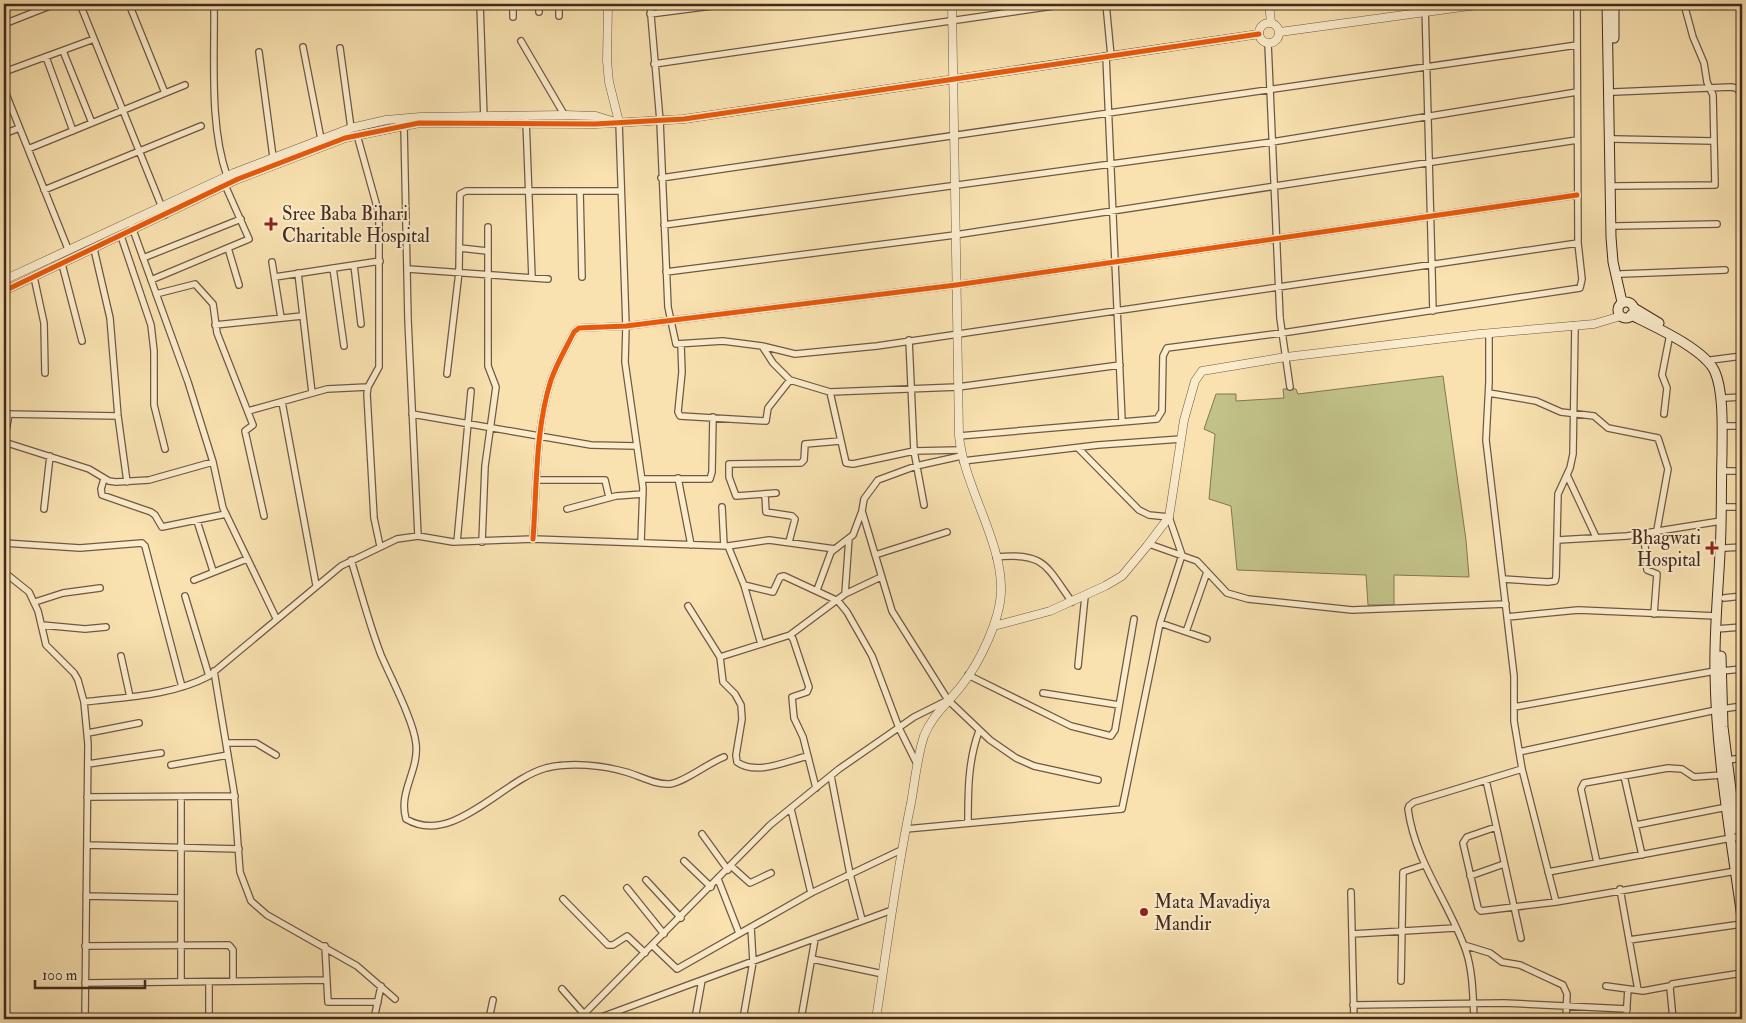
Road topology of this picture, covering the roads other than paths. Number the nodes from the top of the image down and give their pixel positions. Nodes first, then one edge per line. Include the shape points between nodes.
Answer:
1 (55, 4) edge
2 (80, 4) edge
3 (130, 4) edge
4 (214, 4) edge
5 (480, 4) edge
6 (513, 4) edge
7 (539, 4) edge
8 (559, 4) edge
9 (608, 4) edge
10 (650, 4) edge
11 (723, 4) edge
12 (952, 4) edge
13 (1067, 4) edge
14 (1106, 4) edge
15 (1269, 4) edge
16 (1484, 4) edge
17 (1577, 4) edge
18 (1607, 4) edge
19 (1614, 4) edge
20 (1684, 4) edge
21 (1426, 8) edge
22 (540, 12) dead end
23 (4, 14) edge
24 (650, 14) junction
25 (559, 16) dead end
26 (513, 17) dead end
27 (952, 22) junction
28 (1271, 22) junction
29 (5, 23) edge
30 (1280, 32) junction
31 (1259, 34) junction
32 (94, 39) junction
33 (521, 41) dead end
34 (1268, 43) junction
35 (1577, 45) junction
36 (302, 47) dead end
37 (340, 48) dead end
38 (62, 51) junction
39 (259, 52) dead end
40 (1108, 56) junction
41 (46, 57) junction
42 (654, 64) junction
43 (1428, 67) junction
44 (4, 72) edge
45 (952, 79) junction
46 (184, 85) dead end
47 (1710, 88) junction
48 (4, 89) edge
49 (1270, 91) junction
50 (1577, 92) junction
51 (1614, 92) junction
52 (165, 93) junction
53 (1742, 94) edge
54 (123, 110) junction
55 (1108, 114) junction
56 (565, 115) junction
57 (1429, 116) junction
58 (484, 120) junction
59 (526, 120) junction
60 (660, 120) junction
61 (619, 122) junction
62 (92, 123) junction
63 (565, 124) junction
64 (201, 126) dead end
65 (404, 126) junction
66 (19, 128) junction
67 (351, 128) junction
68 (73, 131) junction
69 (4, 134) edge
70 (357, 135) junction
71 (954, 136) junction
72 (321, 139) junction
73 (1614, 139) junction
74 (1577, 140) junction
75 (1713, 141) junction
76 (1272, 142) junction
77 (28, 149) junction
78 (140, 151) junction
79 (273, 158) junction
80 (1429, 163) junction
81 (1111, 164) junction
82 (227, 176) junction
83 (661, 178) junction
84 (225, 185) junction
85 (954, 186) junction
86 (1615, 186) junction
87 (1274, 187) junction
88 (44, 190) junction
89 (621, 191) junction
90 (529, 192) junction
91 (580, 192) junction
92 (1577, 194) junction
93 (1114, 211) junction
94 (164, 212) junction
95 (1429, 216) junction
96 (241, 219) junction
97 (130, 222) junction
98 (664, 224) junction
99 (1718, 224) dead end
100 (1616, 226) junction
101 (488, 227) dead end
102 (133, 230) junction
103 (955, 235) junction
104 (121, 236) junction
105 (1277, 238) junction
106 (1578, 243) junction
107 (228, 248) junction
108 (460, 248) junction
109 (94, 249) junction
110 (68, 250) junction
111 (487, 251) junction
112 (143, 258) junction
113 (380, 260) junction
114 (272, 262) dead end
115 (1116, 262) junction
116 (62, 264) junction
117 (354, 264) junction
118 (1431, 264) junction
119 (333, 268) junction
120 (408, 269) junction
121 (1725, 270) dead end
122 (459, 272) junction
123 (666, 272) junction
124 (298, 273) junction
125 (487, 274) junction
126 (1621, 274) junction
127 (34, 277) junction
128 (275, 277) junction
129 (582, 277) dead end
130 (532, 278) junction
131 (548, 278) dead end
132 (151, 280) junction
133 (239, 285) dead end
134 (956, 285) junction
135 (4, 286) edge
136 (1279, 286) junction
137 (156, 294) junction
138 (1629, 307) junction
139 (1118, 310) junction
140 (1433, 311) junction
141 (302, 316) junction
142 (1621, 316) junction
143 (281, 318) junction
144 (671, 320) junction
145 (361, 324) dead end
146 (215, 325) junction
147 (1575, 325) junction
148 (626, 326) junction
149 (957, 333) junction
150 (1489, 333) junction
151 (1282, 334) junction
152 (1670, 334) junction
153 (909, 340) junction
154 (82, 342) dead end
155 (681, 345) junction
156 (344, 346) dead end
157 (762, 346) junction
158 (1742, 356) edge
159 (1286, 357) junction
160 (1711, 360) junction
161 (1120, 365) junction
162 (45, 373) dead end
163 (447, 374) dead end
164 (790, 380) junction
165 (368, 387) junction
166 (958, 387) junction
167 (1290, 387) dead end
168 (912, 388) junction
169 (471, 391) dead end
170 (830, 392) junction
171 (1489, 393) junction
172 (312, 394) junction
173 (1742, 396) edge
174 (1724, 398) junction
175 (282, 402) junction
176 (248, 412) junction
177 (6, 414) edge
178 (412, 414) junction
179 (1573, 414) junction
180 (1664, 414) dead end
181 (118, 416) junction
182 (713, 417) junction
183 (1122, 421) junction
184 (468, 424) junction
185 (491, 426) junction
186 (1726, 426) junction
187 (1742, 426) edge
188 (541, 435) junction
189 (959, 436) junction
190 (1181, 439) junction
191 (840, 441) junction
192 (636, 446) junction
193 (1078, 448) junction
194 (165, 449) dead end
195 (914, 451) junction
196 (50, 456) junction
197 (962, 456) junction
198 (213, 462) junction
199 (916, 466) junction
200 (1726, 471) junction
201 (1742, 471) edge
202 (1567, 475) junction
203 (678, 478) junction
204 (104, 479) junction
205 (642, 479) junction
206 (537, 480) junction
207 (127, 482) junction
208 (776, 493) dead end
209 (643, 494) junction
210 (765, 495) junction
211 (609, 497) junction
212 (924, 505) dead end
213 (722, 507) dead end
214 (1724, 507) junction
215 (1742, 507) edge
216 (44, 509) dead end
217 (567, 509) dead end
218 (862, 511) junction
219 (226, 514) junction
220 (264, 516) dead end
221 (1169, 517) junction
222 (197, 521) junction
223 (1721, 521) junction
224 (1657, 530) junction
225 (947, 532) dead end
226 (1641, 534) junction
227 (418, 536) junction
228 (1596, 536) junction
229 (849, 538) junction
230 (533, 539) junction
231 (1558, 540) junction
232 (457, 542) junction
233 (482, 542) junction
234 (641, 542) junction
235 (789, 542) junction
236 (4, 543) edge
237 (1149, 544) junction
238 (691, 545) junction
239 (380, 546) junction
240 (726, 546) junction
241 (1742, 547) edge
242 (1726, 548) junction
243 (835, 549) junction
244 (875, 555) junction
245 (1182, 555) junction
246 (996, 557) junction
247 (247, 558) junction
248 (351, 560) junction
249 (212, 571) junction
250 (4, 572) edge
251 (1207, 572) junction
252 (881, 577) junction
253 (1503, 579) junction
254 (194, 580) dead end
255 (744, 584) junction
256 (316, 585) junction
257 (100, 588) dead end
258 (817, 590) junction
259 (845, 594) junction
260 (185, 596) dead end
261 (1085, 596) junction
262 (1742, 596) edge
263 (1724, 598) junction
264 (838, 601) junction
265 (35, 602) junction
266 (1072, 602) junction
267 (1506, 604) junction
268 (688, 606) dead end
269 (1654, 614) junction
270 (1717, 616) junction
271 (1507, 617) junction
272 (276, 618) junction
273 (1134, 619) dead end
274 (1160, 623) junction
275 (42, 625) junction
276 (994, 626) junction
277 (106, 627) dead end
278 (1742, 627) edge
279 (1719, 629) junction
280 (1186, 632) junction
281 (790, 635) junction
282 (1207, 640) dead end
283 (761, 644) junction
284 (121, 656) dead end
285 (720, 657) junction
286 (1078, 666) dead end
287 (1742, 669) edge
288 (214, 671) junction
289 (1718, 671) junction
290 (209, 676) junction
291 (968, 676) junction
292 (182, 688) junction
293 (1043, 693) dead end
294 (130, 697) junction
295 (948, 700) junction
296 (84, 702) junction
297 (1120, 705) junction
298 (1742, 706) edge
299 (1514, 707) junction
300 (1719, 709) junction
301 (139, 723) dead end
302 (899, 728) junction
303 (979, 731) junction
304 (88, 733) junction
305 (226, 743) junction
306 (1519, 752) junction
307 (161, 753) dead end
308 (228, 755) junction
309 (276, 755) dead end
310 (808, 756) junction
311 (724, 757) dead end
312 (1742, 758) edge
313 (1728, 760) junction
314 (88, 764) junction
315 (170, 765) dead end
316 (918, 766) junction
317 (1522, 769) junction
318 (1722, 775) junction
319 (831, 776) junction
320 (1624, 776) junction
321 (1098, 780) dead end
322 (1486, 780) junction
323 (816, 788) junction
324 (234, 796) junction
325 (87, 797) junction
326 (181, 798) junction
327 (1727, 807) junction
328 (791, 808) junction
329 (968, 823) junction
330 (1636, 825) junction
331 (1496, 827) junction
332 (906, 829) junction
333 (702, 834) dead end
334 (1737, 837) edge
335 (87, 845) junction
336 (180, 846) junction
337 (239, 850) junction
338 (901, 850) junction
339 (1642, 855) junction
340 (684, 860) dead end
341 (1597, 863) junction
342 (1504, 864) junction
343 (1424, 865) junction
344 (730, 868) junction
345 (1548, 872) junction
346 (1739, 872) edge
347 (771, 873) dead end
348 (850, 874) junction
349 (1470, 876) junction
350 (718, 879) junction
351 (646, 880) dead end
352 (711, 887) junction
353 (627, 888) dead end
354 (1620, 889) junction
355 (1351, 892) dead end
356 (811, 893) junction
357 (86, 896) junction
358 (180, 898) junction
359 (563, 899) dead end
360 (1556, 902) junction
361 (1514, 908) junction
362 (892, 910) junction
363 (681, 918) junction
364 (1742, 918) edge
365 (862, 920) junction
366 (1742, 924) edge
367 (751, 927) junction
368 (1456, 928) junction
369 (1402, 932) junction
370 (664, 934) junction
371 (738, 934) junction
372 (1352, 934) junction
373 (1520, 938) dead end
374 (815, 939) junction
375 (1629, 940) junction
376 (180, 945) junction
377 (1464, 945) junction
378 (85, 946) junction
379 (325, 946) junction
380 (653, 946) junction
381 (645, 953) junction
382 (812, 959) junction
383 (753, 962) junction
384 (1742, 973) edge
385 (883, 974) junction
386 (327, 980) junction
387 (702, 980) junction
388 (233, 981) junction
389 (1401, 981) dead end
390 (181, 982) junction
391 (209, 982) junction
392 (85, 983) junction
393 (381, 986) junction
394 (1606, 986) dead end
395 (1670, 986) junction
396 (562, 989) dead end
397 (1628, 989) junction
398 (1638, 990) junction
399 (395, 999) dead end
400 (494, 1000) dead end
401 (378, 1002) junction
402 (1474, 1003) junction
403 (1353, 1005) junction
404 (1566, 1005) junction
405 (1627, 1009) junction
406 (584, 1014) junction
407 (598, 1018) edge
408 (85, 1019) edge
409 (209, 1019) edge
410 (374, 1019) edge
411 (489, 1019) edge
412 (579, 1019) edge
413 (610, 1019) edge
414 (695, 1019) edge
415 (743, 1019) edge
416 (801, 1019) edge
417 (876, 1019) edge
418 (1354, 1019) edge
419 (1474, 1019) edge
420 (1566, 1019) edge
421 (1626, 1019) edge
422 (1673, 1019) edge

1 - 29 street
2 - 32 street
3 - 52 street
4 - 82 street via 217,126 220,156
5 - 58 street
6 - 26 street
7 - 22 street
8 - 25 street
9 - 61 street via 608,68
10 - 24 street
11 - 24 street
12 - 27 street
13 - 27 street
14 - 40 street
15 - 28 street
16 - 21 street
17 - 35 street
18 - 138 main road via 1611,237 1613,262
19 - 51 main road
20 - 47 street
21 - 30 street
21 - 43 street
23 - 29 street
24 - 42 street
27 - 42 street
27 - 45 street
28 - 30 street
28 - 31 street via 1262,25
30 - 34 street via 1276,40
31 - 34 street via 1263,42
31 - 40 street
32 - 38 street
32 - 54 street
33 - 56 street
34 - 49 street
35 - 43 street
35 - 50 street
36 - 72 street
37 - 67 street
38 - 41 street
38 - 62 street
39 - 79 street
40 - 45 street
40 - 55 street
41 - 44 street
41 - 68 street
42 - 60 street
43 - 49 street
43 - 57 street
45 - 60 street
45 - 71 street
46 - 52 street
47 - 51 street
47 - 53 street via 1734,87
47 - 75 street
48 - 66 street
49 - 55 street
49 - 76 street
50 - 57 street
50 - 74 street
51 - 73 main road
52 - 54 street
54 - 62 street
54 - 78 street
55 - 71 street
55 - 81 street
56 - 59 street
56 - 61 street via 596,116
56 - 63 street
57 - 76 street
57 - 80 street
58 - 59 street
58 - 65 street
58 - 67 street via 386,120
59 - 63 street
59 - 90 street
60 - 61 street
60 - 83 street
61 - 63 street
61 - 89 street
62 - 68 street
64 - 78 street
65 - 70 street
65 - 120 street
66 - 69 street
66 - 77 street
67 - 72 street
68 - 77 street
70 - 84 street via 317,147
70 - 113 street via 378,206
71 - 83 street
71 - 85 street
72 - 79 street
73 - 75 street
73 - 86 main road
74 - 80 street
74 - 92 street
75 - 86 street via 1715,185
76 - 81 street
76 - 87 street
77 - 88 street
78 - 88 street
78 - 94 street
79 - 82 street
80 - 87 street
80 - 95 street
81 - 85 street
81 - 93 street
82 - 94 street
83 - 98 street
84 - 94 street
84 - 96 street
85 - 98 street
85 - 103 street
86 - 100 main road
87 - 93 street
87 - 105 street
88 - 110 street
89 - 91 street
89 - 148 street
90 - 91 street
90 - 108 street via 462,192 459,198
90 - 130 street
91 - 129 street
92 - 95 street
92 - 106 street
93 - 103 street
93 - 115 street
94 - 97 street
94 - 102 street
95 - 105 street
95 - 118 street
96 - 107 street via 248,239
96 - 112 street
97 - 102 street
97 - 110 street
98 - 123 street
99 - 100 street
100 - 126 main road
101 - 111 street
102 - 104 street
102 - 112 street
103 - 123 street
103 - 134 street
104 - 109 street
104 - 194 street via 151,325 154,405
105 - 115 street
105 - 136 street
106 - 118 street
106 - 140 street via 1582,283 1576,290
107 - 132 street
107 - 133 street
108 - 111 street
108 - 122 street
109 - 116 street
109 - 181 street via 110,318
110 - 135 street
111 - 125 street
112 - 132 street
113 - 117 street
113 - 165 street via 379,367
114 - 128 street
115 - 134 street
115 - 139 street
116 - 127 street
116 - 154 street
117 - 119 street
117 - 145 street
118 - 136 street
118 - 140 street
119 - 124 street
119 - 156 street
120 - 122 street
120 - 178 street
121 - 126 street
122 - 125 street
122 - 163 street
123 - 144 street
124 - 128 street
124 - 141 street
125 - 130 street
125 - 185 street via 488,370 496,387
126 - 138 main road
127 - 135 street
127 - 162 street via 44,323
128 - 143 street
130 - 131 street
132 - 137 street
134 - 144 street
134 - 149 street
136 - 139 street
136 - 151 street
137 - 146 street via 191,284 199,286 212,304
137 - 198 street
138 - 142 main road
138 - 142 main road via 1618,309
138 - 152 main road
138 - 160 main road
139 - 149 street
139 - 161 street
140 - 151 street
141 - 143 street
141 - 172 street
142 - 147 street via 1594,324
143 - 146 street
144 - 148 street
144 - 155 street via 675,342
146 - 176 street
147 - 150 street
147 - 179 street
148 - 188 street via 579,328 574,332 552,379
148 - 192 street via 625,362
149 - 153 street
149 - 166 street
150 - 159 street
150 - 171 street
151 - 159 street
151 - 183 street via 1167,348 1163,356 1160,416 1151,421
152 - 180 street via 1662,374 1667,388
152 - 214 main road via 1708,362 1716,374 1722,426
153 - 157 street via 795,354
153 - 168 street
155 - 157 street via 723,342
155 - 182 street via 679,414 683,417
157 - 164 street
158 - 160 street
159 - 167 street
159 - 190 street via 1202,371 1195,381
160 - 174 main road via 1720,373
161 - 166 street
161 - 183 street
164 - 170 street
164 - 182 street via 770,404 766,421
165 - 172 street
165 - 239 street via 374,518
166 - 168 street
166 - 189 street
168 - 170 street
168 - 195 street
169 - 184 street
170 - 191 street
171 - 179 street via 1536,402
171 - 253 street via 1486,440
172 - 175 street
173 - 174 street
174 - 186 main road
175 - 176 street
175 - 256 street
176 - 220 street via 253,426 245,431
177 - 181 street
177 - 196 street via 4,442
178 - 184 street
178 - 227 street
179 - 202 street via 1572,454
179 - 224 street via 1594,416 1608,428 1659,439 1668,469
181 - 207 street
182 - 203 street via 712,476 706,480
183 - 189 street
184 - 185 street
184 - 232 street
185 - 188 street
185 - 233 street via 485,466
186 - 187 street
186 - 200 main road
188 - 192 street via 591,444
188 - 206 street
189 - 197 street
190 - 193 street
190 - 221 street
191 - 195 street via 849,465
191 - 210 street via 805,444 801,463 729,464 728,475 736,496
192 - 205 street
193 - 197 street
193 - 221 street via 1139,510 1149,515
195 - 197 street
195 - 199 street
196 - 204 street via 89,469
196 - 216 street
197 - 199 street
197 - 246 street
198 - 207 street via 149,480
198 - 219 street
199 - 212 street
199 - 218 street via 878,480 864,499
200 - 201 street
200 - 214 main road
202 - 228 street
202 - 231 street via 1558,494
203 - 205 street
203 - 238 street
204 - 207 street
204 - 222 street via 102,495 155,514 162,527
205 - 209 street
206 - 211 street via 605,480
206 - 230 street
208 - 210 street
209 - 211 street
209 - 234 street
210 - 235 street via 766,512 795,519
211 - 217 street
213 - 240 street
214 - 215 street
214 - 223 main road
214 - 242 main road
218 - 229 street via 856,530
218 - 244 street
219 - 222 street
219 - 247 street
221 - 237 street
221 - 245 street
222 - 249 street
223 - 224 street
223 - 270 main road
224 - 226 street
225 - 244 street
226 - 228 street
226 - 269 street via 1647,570 1657,575
227 - 232 street
227 - 239 street
228 - 231 street
229 - 243 street
229 - 259 street
230 - 233 street
230 - 234 street
231 - 253 street via 1555,581
232 - 233 street
234 - 238 street
235 - 240 street via 763,540
235 - 243 street
236 - 292 street via 80,548 142,543
237 - 245 street
237 - 261 street via 1122,576
238 - 240 street
239 - 248 street
240 - 255 street
241 - 242 street
242 - 263 main road
243 - 258 street
244 - 252 street
245 - 251 street via 1197,561
245 - 274 street
246 - 266 street via 1024,555 1038,560
246 - 276 street via 1001,590 999,615
247 - 249 street
247 - 272 street
248 - 256 street
248 - 311 street via 381,653 416,744 403,809 406,819 415,824 429,826 456,820 521,779 548,768 581,765 608,768 672,784
249 - 254 street
250 - 265 street via 23,585
251 - 267 street via 1234,596 1319,608 1369,610
251 - 280 street
252 - 259 street
252 - 295 street via 899,625
253 - 267 street
255 - 258 street via 773,592 780,577 784,576
255 - 283 street
256 - 272 street
257 - 265 street via 63,593
258 - 264 street
259 - 264 street
260 - 290 street
261 - 266 street
261 - 286 street
262 - 263 street
263 - 279 main road
264 - 281 street
264 - 302 street via 854,621 872,656
265 - 275 street
266 - 276 street
267 - 271 street
268 - 285 street
269 - 270 street
269 - 271 street via 1578,610
270 - 279 main road
271 - 299 street
272 - 288 street
273 - 297 street
274 - 280 street
274 - 329 street via 1122,809
275 - 277 street via 85,629
275 - 296 street via 46,645 74,672
276 - 291 street
278 - 279 street
279 - 289 main road
280 - 282 street
281 - 283 street
281 - 310 street via 809,688 807,692 792,697 794,718
283 - 285 street
284 - 294 street
285 - 310 street via 723,682 735,694 742,712 737,762 754,769
287 - 289 street
288 - 290 street
288 - 305 street
289 - 299 street
289 - 300 main road
290 - 292 street
291 - 295 street
291 - 297 street via 1060,721 1108,736 1114,735
292 - 294 street
293 - 297 street
294 - 296 street
295 - 302 street
295 - 303 street
295 - 316 street via 924,736
296 - 304 street
298 - 300 street
299 - 306 street
300 - 306 street
300 - 313 main road
300 - 318 main road
301 - 304 street
302 - 316 street
302 - 319 street
303 - 321 street via 1016,758 1034,766
303 - 329 street via 968,774
304 - 314 street
305 - 308 street
305 - 309 street via 256,743
306 - 317 street
307 - 314 street
308 - 315 street
308 - 324 street
310 - 323 street
312 - 313 street
313 - 334 main road
314 - 325 street
316 - 332 street
317 - 322 street
317 - 345 street
318 - 320 street via 1694,777 1682,768 1668,768
318 - 327 main road
319 - 323 street
319 - 348 street
320 - 330 street
320 - 341 street via 1588,782 1582,786
322 - 331 street
322 - 343 street via 1409,806
323 - 328 street
324 - 326 street
324 - 337 street
325 - 326 street
325 - 335 street
326 - 336 street
327 - 330 street
327 - 334 main road
328 - 344 street via 770,825
328 - 356 street
329 - 332 street
330 - 339 street
331 - 342 street
331 - 349 street via 1464,840
332 - 338 street
333 - 344 street
334 - 339 street
334 - 346 main road
335 - 336 street
335 - 357 street
336 - 337 street
336 - 358 street
337 - 379 street via 242,883 251,901 266,915
338 - 348 street
338 - 362 street
339 - 341 street
340 - 352 street
341 - 345 street
342 - 349 street
342 - 361 street
343 - 368 street
343 - 369 street via 1403,872
344 - 347 street via 750,883
344 - 350 street
345 - 360 street
346 - 354 street
346 - 364 main road
348 - 356 street
348 - 365 street
349 - 361 street via 1481,912
350 - 352 street
350 - 371 street
351 - 363 street
352 - 363 street
353 - 370 street
354 - 360 street
354 - 375 street
355 - 372 street
356 - 367 street
357 - 358 street
357 - 378 street
358 - 376 street
359 - 381 street via 608,945 613,946 627,936
360 - 361 street
361 - 373 street
362 - 365 street
362 - 385 street
363 - 370 street
365 - 374 street
366 - 375 street
367 - 371 street
367 - 383 street
368 - 369 street
368 - 377 street
369 - 372 street
369 - 389 street
370 - 380 street
371 - 380 street via 677,969
372 - 403 street
374 - 382 street
374 - 383 street
375 - 398 street
376 - 378 street
376 - 388 street via 231,946
376 - 390 street
377 - 402 street
377 - 404 street via 1563,985 1566,988
378 - 392 street
379 - 386 street
379 - 393 street
380 - 381 street
381 - 406 street
382 - 385 street
382 - 416 street
383 - 387 street
383 - 415 street
384 - 395 street
385 - 417 street
386 - 388 street
386 - 401 street via 327,998 331,1003
387 - 407 street
387 - 414 street
388 - 391 street
390 - 391 street
390 - 392 street
391 - 409 street
392 - 408 street
393 - 399 street
393 - 401 street
394 - 397 street
395 - 398 street
395 - 422 street
396 - 406 street
397 - 398 street
397 - 405 street
400 - 411 street
401 - 410 street
402 - 403 street
402 - 404 street
402 - 419 street
403 - 418 street
404 - 405 street
404 - 420 street
405 - 421 street
406 - 412 street
407 - 413 street

